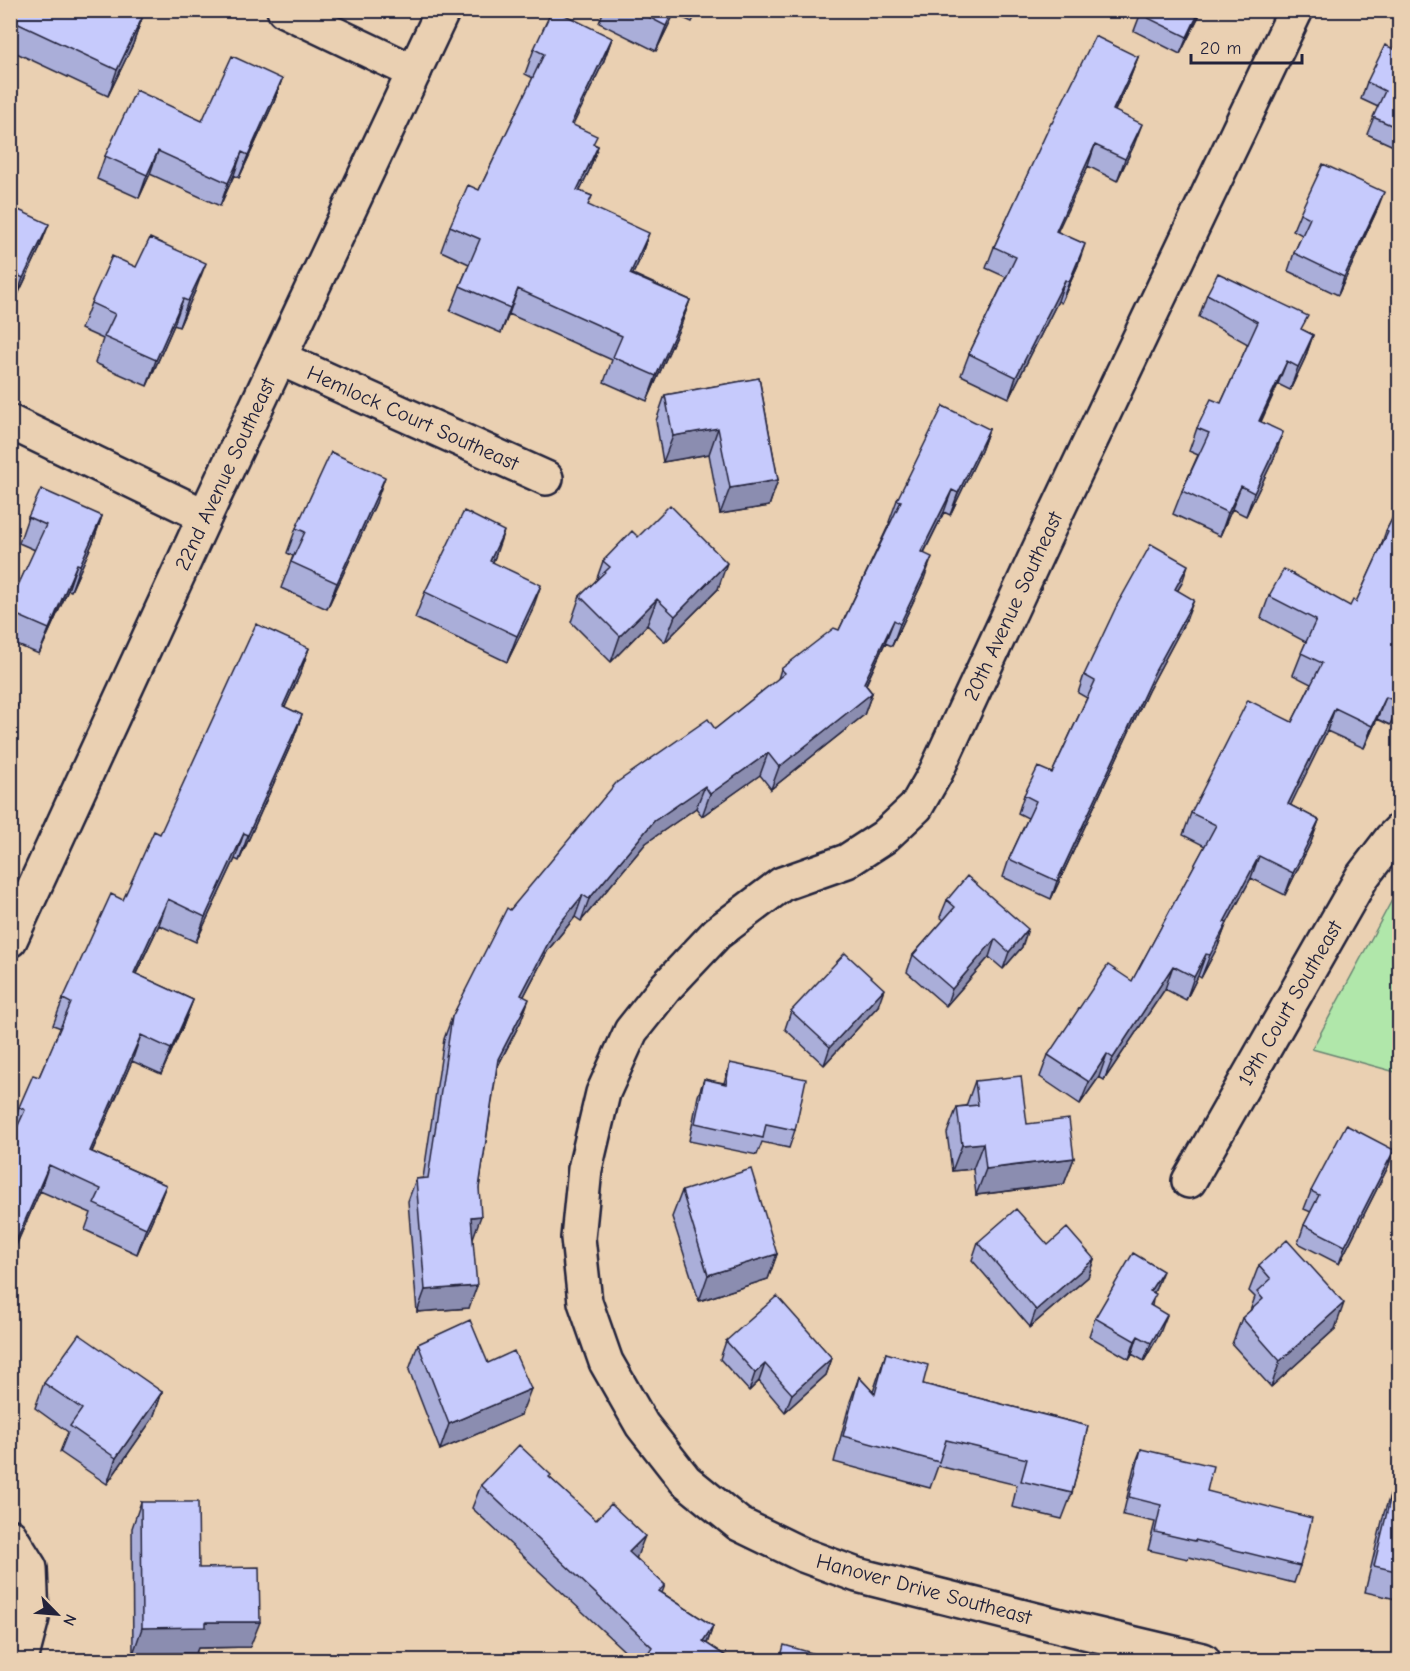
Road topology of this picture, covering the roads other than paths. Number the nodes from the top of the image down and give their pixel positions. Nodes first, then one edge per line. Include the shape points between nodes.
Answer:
1 (284, 10) edge
2 (443, 10) edge
3 (1296, 10) edge
4 (414, 72) junction
5 (279, 358) junction
6 (10, 422) edge
7 (546, 478) dead end
8 (205, 516) junction
9 (1400, 830) edge
10 (12, 934) edge
11 (603, 1093) joint
12 (1189, 1181) dead end
13 (10, 1536) edge
14 (21, 1660) edge
15 (1203, 1660) edge

1 - 4 street
2 - 4 street, 22nd Avenue Southeast
3 - 11 street, 20th Avenue Southeast via 916,807 884,837 847,861 782,884 717,933 631,1031
4 - 5 street, 22nd Avenue Southeast
5 - 7 street, Hemlock Court Southeast
5 - 8 street, 22nd Avenue Southeast
6 - 8 street
8 - 10 street, 22nd Avenue Southeast
9 - 12 street, 19th Court Southeast via 1362,877
11 - 15 street, Hanover Drive Southeast via 585,1169 578,1238 585,1302 606,1362 642,1425 684,1480 739,1524 803,1555 857,1575
13 - 14 street via 30,1568 32,1618

